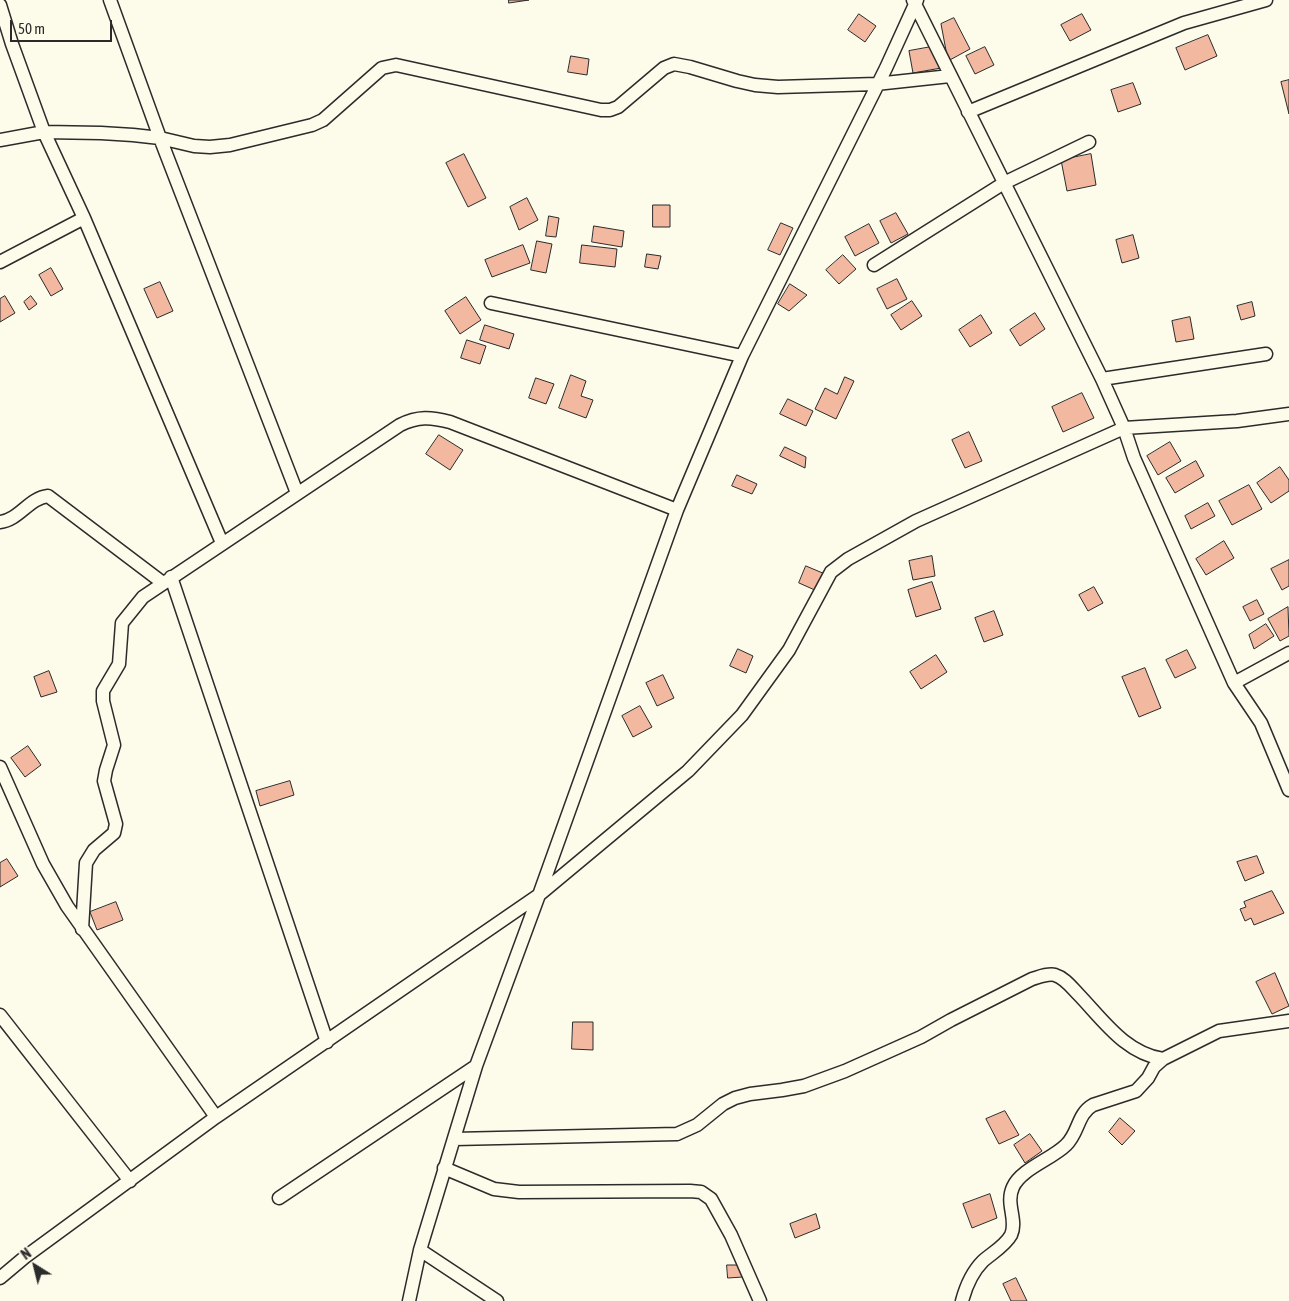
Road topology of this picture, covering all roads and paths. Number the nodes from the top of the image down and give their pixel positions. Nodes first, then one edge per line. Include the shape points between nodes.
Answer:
1 (110, 0) edge
2 (1266, 0) edge
3 (915, 1) edge
4 (1251, 2) edge
5 (0, 5) edge
6 (950, 76) junction
7 (876, 84) junction
8 (968, 112) junction
9 (44, 132) junction
10 (160, 138) junction
11 (0, 140) edge
12 (1089, 142) dead end
13 (1004, 183) junction
14 (84, 218) junction
15 (0, 262) edge
16 (874, 265) dead end
17 (491, 303) dead end
18 (1266, 354) dead end
19 (742, 356) junction
20 (1102, 378) junction
21 (1289, 414) edge
22 (1124, 428) junction
23 (296, 493) junction
24 (677, 510) junction
25 (0, 522) edge
26 (222, 543) junction
27 (167, 580) junction
28 (1289, 653) edge
29 (1234, 683) junction
30 (0, 767) edge
31 (1289, 790) edge
32 (540, 895) junction
33 (82, 929) junction
34 (0, 1015) edge
35 (1289, 1021) edge
36 (327, 1042) junction
37 (1163, 1059) junction
38 (476, 1066) junction
39 (216, 1117) junction
40 (454, 1139) junction
41 (444, 1168) junction
42 (130, 1181) junction
43 (278, 1198) dead end
44 (420, 1250) junction
45 (0, 1278) edge
46 (409, 1301) edge
47 (497, 1301) edge
48 (760, 1301) edge
49 (962, 1301) edge

1 - 10 street
2 - 4 street
3 - 6 street
3 - 7 street
4 - 8 street via 1156,33
5 - 9 street
6 - 7 street
6 - 8 street
7 - 10 street via 755,85 674,64 664,68 618,107 601,110 396,65 382,68 312,126 210,147
7 - 19 street
8 - 13 street
9 - 10 street
9 - 11 street
9 - 14 street
10 - 23 street
12 - 13 street
13 - 16 street
13 - 20 street
14 - 15 street
14 - 26 street
17 - 19 street
18 - 20 street
19 - 24 street
20 - 22 street
21 - 22 street via 1237,421
22 - 29 street via 1134,458
22 - 32 street via 916,521 831,572 788,650 742,715 688,771
23 - 24 street via 400,425 423,417 450,422
23 - 26 street
24 - 32 street
25 - 27 street via 8,521 40,497 48,496
26 - 27 street
27 - 33 street via 143,597 122,623 119,664 103,691 114,745 104,781 116,824 114,833 94,850 86,863
27 - 36 street
28 - 29 street
29 - 31 street via 1261,722
30 - 33 street via 43,864
32 - 36 street
32 - 38 street
33 - 39 street
34 - 42 street
35 - 37 street via 1227,1029
36 - 39 street
37 - 40 street via 1122,1040 1065,981 1055,975 1044,975 921,1038 845,1071 804,1086 735,1098 697,1125 677,1134
37 - 49 street via 1154,1066 1136,1092 1086,1108 1069,1143 1020,1177 1009,1199 1014,1226 1010,1236 973,1273
38 - 40 street
38 - 43 street
39 - 42 street
40 - 41 street
41 - 44 street
41 - 48 street via 494,1189 519,1192 701,1192 710,1199 730,1235
42 - 45 street
44 - 46 street
44 - 47 street

